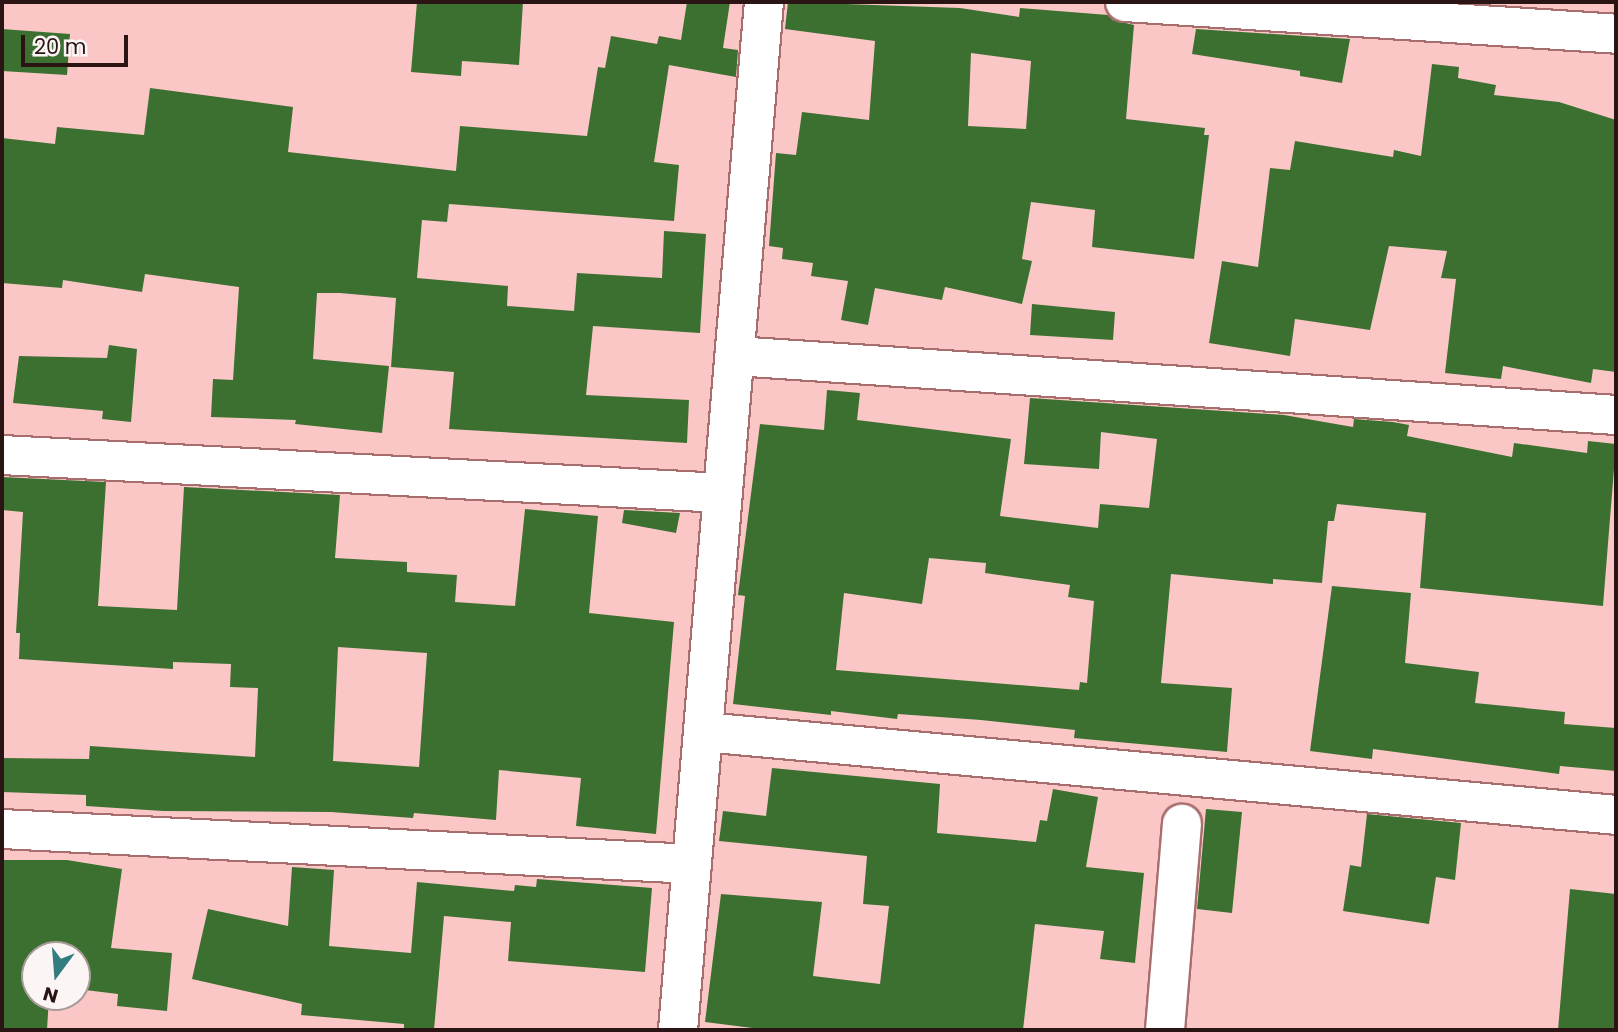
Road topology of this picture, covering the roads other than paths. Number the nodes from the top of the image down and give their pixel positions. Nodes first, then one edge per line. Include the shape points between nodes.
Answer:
1 (764, 2) edge
2 (1125, 2) edge
3 (1616, 34) edge
4 (735, 356) junction
5 (1616, 415) edge
6 (2, 454) edge
7 (722, 493) junction
8 (703, 732) junction
9 (1616, 815) edge
10 (1182, 824) dead end
11 (2, 829) edge
12 (692, 864) junction
13 (678, 1030) edge
14 (1165, 1030) edge

1 - 4 street
2 - 3 street
4 - 5 street
4 - 7 street
6 - 7 street
7 - 8 street
8 - 9 street
8 - 12 street
10 - 14 street
11 - 12 street
12 - 13 street

